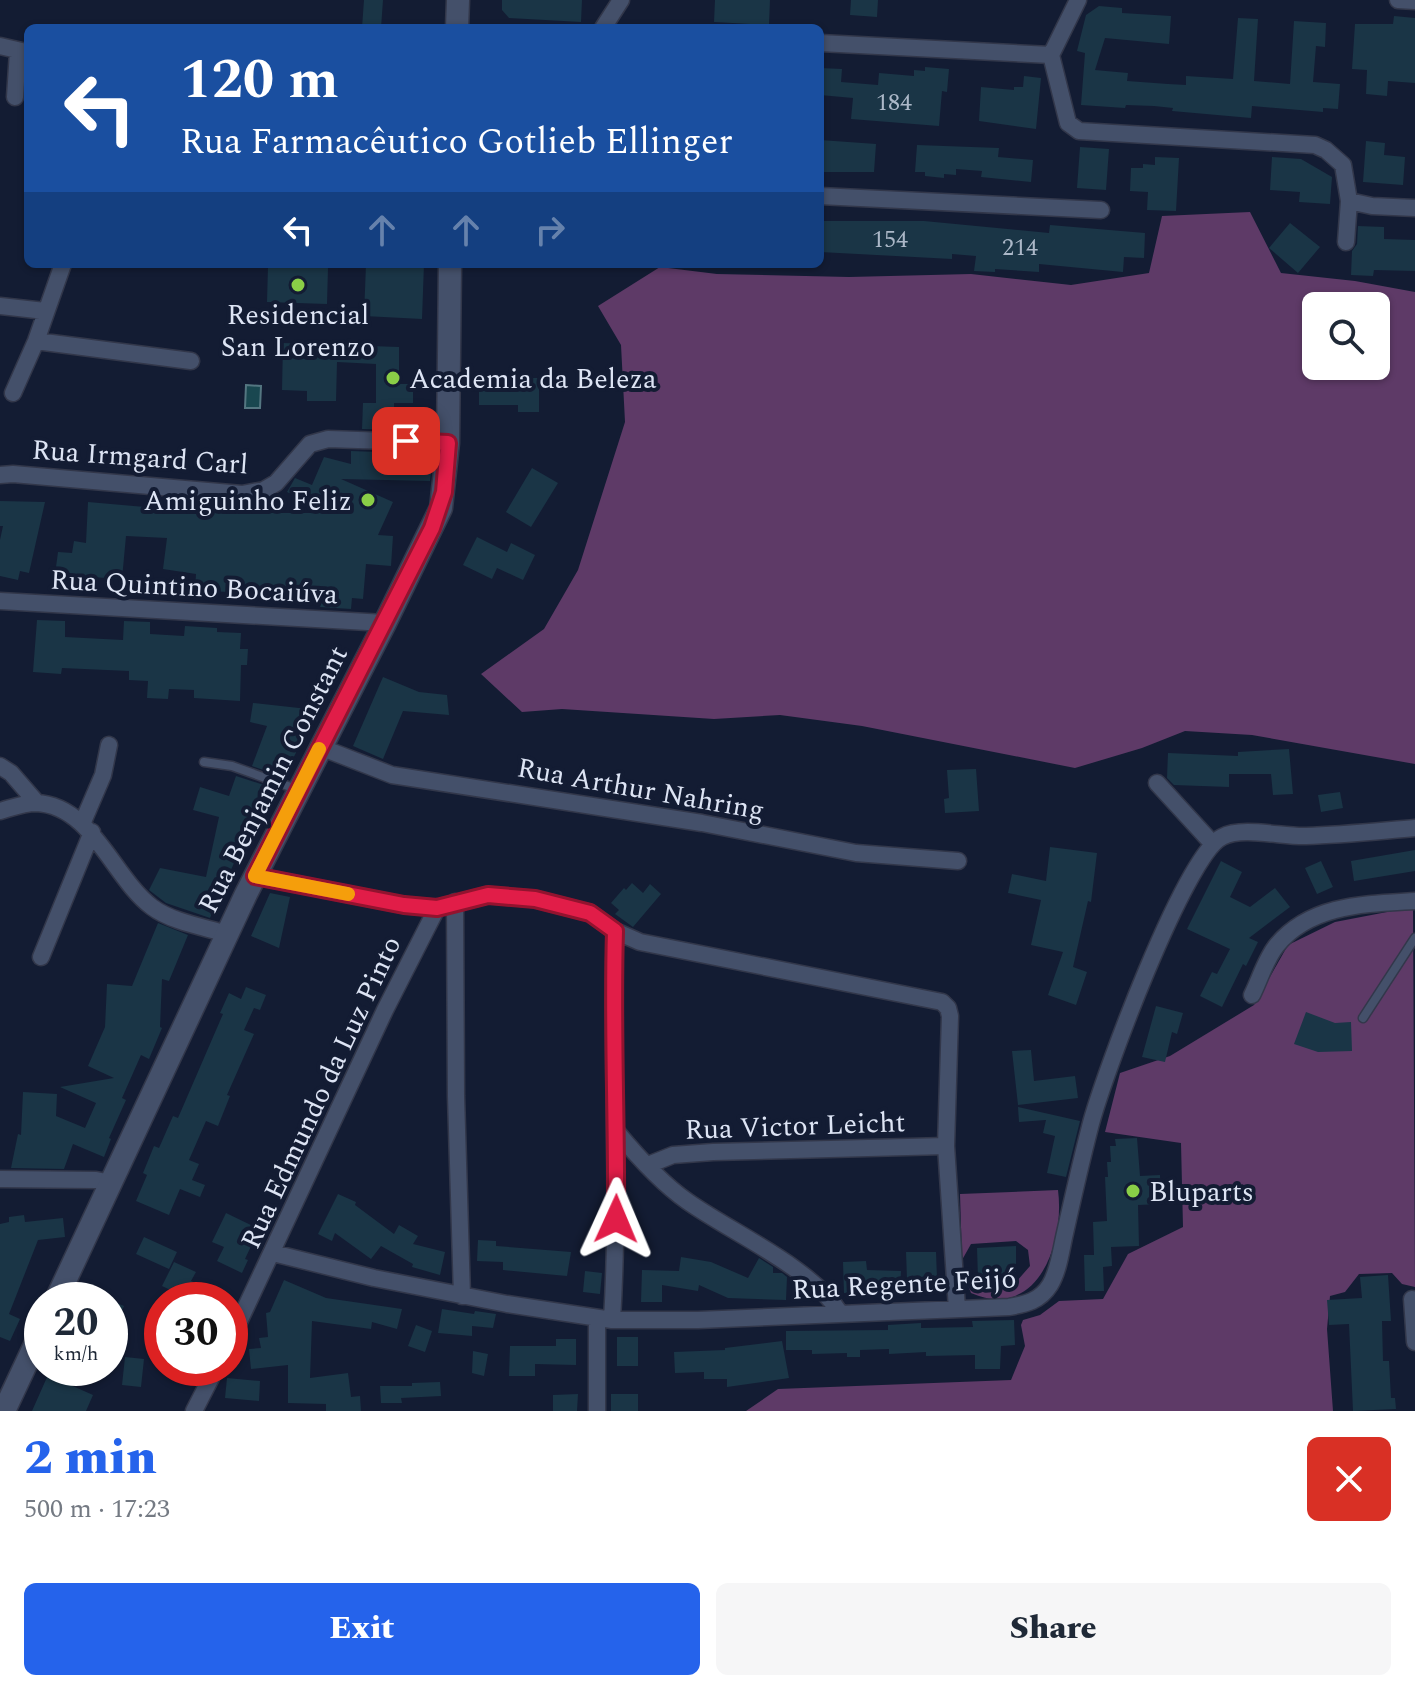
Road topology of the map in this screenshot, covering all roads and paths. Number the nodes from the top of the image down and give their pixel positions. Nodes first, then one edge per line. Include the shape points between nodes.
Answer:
1 (458, 0) edge
2 (621, 0) edge
3 (1078, 0) edge
4 (1398, 0) edge
5 (1415, 1) edge
6 (457, 24) edge
7 (606, 24) edge
8 (824, 43) edge
9 (0, 46) edge
10 (23, 52) edge
11 (1051, 55) junction
12 (15, 97) dead end
13 (824, 196) edge
14 (1349, 201) junction
15 (1415, 208) edge
16 (1101, 210) dead end
17 (1346, 242) dead end
18 (61, 268) edge
19 (450, 268) edge
20 (0, 306) edge
21 (45, 311) junction
22 (36, 341) junction
23 (191, 361) dead end
24 (13, 393) dead end
25 (448, 443) junction
26 (0, 475) edge
27 (0, 601) edge
28 (385, 623) junction
29 (109, 745) dead end
30 (320, 747) junction
31 (204, 762) dead end
32 (0, 766) edge
33 (1157, 783) dead end
34 (299, 790) junction
35 (37, 803) junction
36 (0, 811) edge
37 (87, 828) junction
38 (1415, 828) edge
39 (1212, 843) junction
40 (958, 861) dead end
41 (255, 876) junction
42 (1415, 901) edge
43 (455, 902) junction
44 (437, 908) junction
45 (615, 931) junction
46 (227, 934) junction
47 (1415, 938) edge
48 (41, 957) dead end
49 (1252, 995) dead end
50 (1363, 1018) dead end
51 (617, 1132) junction
52 (946, 1146) junction
53 (648, 1165) junction
54 (0, 1179) edge
55 (111, 1183) junction
56 (273, 1253) junction
57 (64, 1282) edge
58 (462, 1296) junction
59 (1412, 1299) dead end
60 (248, 1304) edge
61 (957, 1309) junction
62 (840, 1313) junction
63 (604, 1319) junction
64 (1415, 1342) edge
65 (24, 1368) edge
66 (207, 1386) edge
67 (4, 1411) edge
68 (194, 1411) edge
69 (597, 1411) edge

1 - 6 main road
2 - 7 street
3 - 11 street
4 - 5 street
8 - 11 street
9 - 10 street
10 - 12 street
11 - 14 street via 1068,123 1079,131 1315,145 1343,165
13 - 16 street
14 - 15 street
14 - 17 street
18 - 21 street
19 - 25 main road, Rua Benjamin Constant
20 - 21 street
21 - 22 street
22 - 23 street
22 - 24 street
25 - 26 street, Rua Irmgard Carl via 328,439 310,444 276,483 242,494
25 - 28 main road, Rua Benjamin Constant via 441,508
27 - 28 street, Rua Quintino Bocaiúva
28 - 30 main road, Rua Benjamin Constant
29 - 37 street
30 - 34 main road, Rua Benjamin Constant
30 - 40 street, Rua Arthur Nahring via 392,775 702,823 856,853
31 - 34 lane via 232,766
32 - 35 street
33 - 39 street
34 - 41 main road, Rua Benjamin Constant
35 - 36 street
35 - 37 street
37 - 46 street via 154,909
37 - 48 street
38 - 39 street via 1304,837 1241,833
39 - 61 street, Rua Regente Feijó via 1122,1029 1090,1126 1050,1284 1028,1304
41 - 44 street
41 - 46 main road, Rua Benjamin Constant
42 - 49 street via 1347,906 1297,925 1275,947
43 - 44 street
43 - 45 street via 488,895 535,899 590,913
43 - 58 street
44 - 56 street, Rua Edmundo da Luz Pinto
45 - 51 street
45 - 52 street via 673,950 942,1002 948,1008
46 - 55 main road, Rua Benjamin Constant
47 - 50 lane
51 - 53 street
51 - 63 street
52 - 53 street, Rua Victor Leicht via 713,1152 673,1155
52 - 61 street
53 - 62 street via 685,1199 830,1297
54 - 55 street
55 - 57 main road, Rua Benjamin Constant
56 - 58 street, Rua Regente Feijó
56 - 60 street, Rua Edmundo da Luz Pinto
58 - 63 street, Rua Regente Feijó
59 - 64 street
61 - 62 street, Rua Regente Feijó
62 - 63 street, Rua Regente Feijó
63 - 69 street
65 - 67 main road
66 - 68 street

